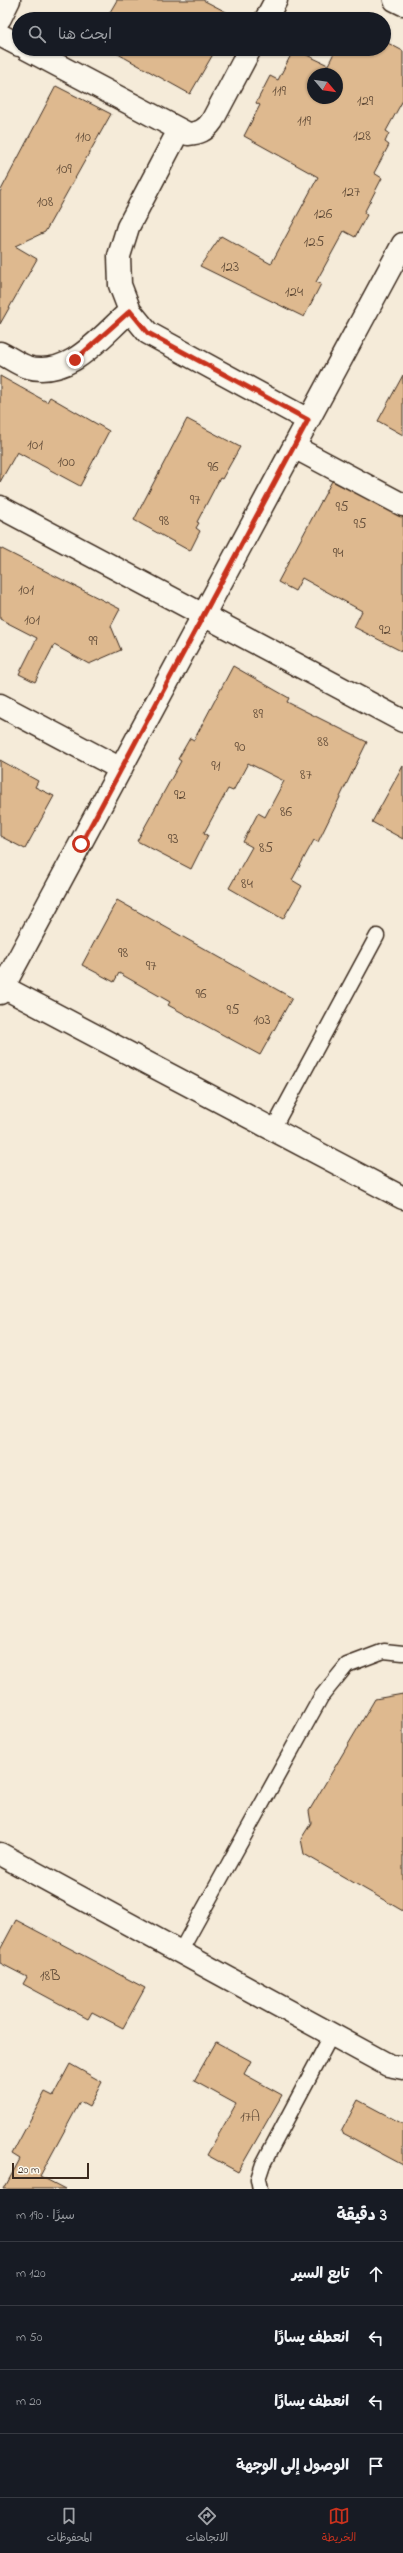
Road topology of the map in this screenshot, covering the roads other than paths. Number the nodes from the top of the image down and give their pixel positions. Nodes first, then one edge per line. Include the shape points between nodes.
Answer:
1 (9, 0) edge
2 (276, 0) edge
3 (395, 0) edge
4 (403, 4) edge
5 (270, 12) edge
6 (0, 18) edge
7 (0, 35) edge
8 (12, 41) edge
9 (40, 56) edge
10 (246, 56) edge
11 (179, 130) junction
12 (403, 244) edge
13 (130, 311) junction
14 (0, 352) edge
15 (308, 420) junction
16 (294, 447) junction
17 (403, 505) edge
18 (0, 507) edge
19 (204, 615) junction
20 (0, 705) edge
21 (403, 721) edge
22 (121, 769) junction
23 (377, 936) dead end
24 (2, 990) edge
25 (273, 1129) junction
26 (403, 1198) edge
27 (403, 1653) edge
28 (0, 1854) edge
29 (180, 1952) junction
30 (332, 2034) junction
31 (403, 2068) edge
32 (260, 2189) edge

1 - 6 street
2 - 5 street
3 - 4 street
7 - 8 street
9 - 11 street
10 - 11 street via 206,129 197,134
11 - 13 street via 128,227 119,256 120,285
12 - 15 street
13 - 14 street via 75,360 60,368 43,370 26,367
13 - 15 street via 148,333
15 - 16 street
16 - 17 street
16 - 19 street
18 - 19 street
19 - 21 street
19 - 22 street
20 - 22 street
22 - 24 street
23 - 25 lane
24 - 25 street
25 - 26 street
27 - 29 lane via 384,1650 347,1665 321,1697
28 - 29 street
29 - 30 street
30 - 31 street via 388,2065
30 - 32 lane via 263,2164 258,2179

